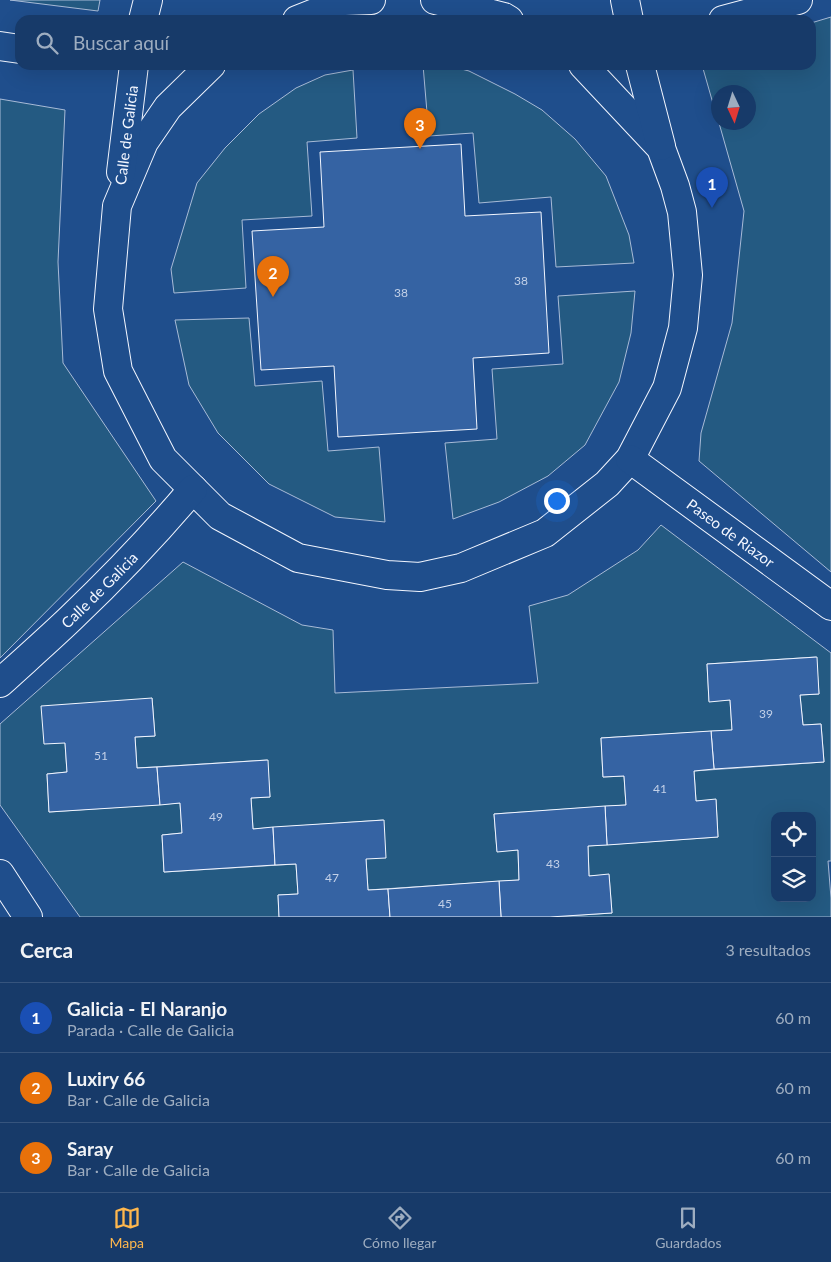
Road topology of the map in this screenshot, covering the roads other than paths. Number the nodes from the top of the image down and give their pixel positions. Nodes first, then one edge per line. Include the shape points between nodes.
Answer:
1 (148, 0) edge
2 (371, 0) edge
3 (435, 0) edge
4 (625, 0) edge
5 (798, 0) edge
6 (144, 15) edge
7 (310, 15) edge
8 (496, 15) edge
9 (628, 15) edge
10 (741, 15) edge
11 (0, 46) edge
12 (15, 48) edge
13 (133, 70) edge
14 (207, 70) edge
15 (588, 70) edge
16 (641, 70) edge
17 (661, 148) junction
18 (117, 206) junction
19 (630, 459) junction
20 (193, 489) junction
21 (831, 606) edge
22 (0, 683) edge
23 (0, 874) edge
24 (28, 917) edge

1 - 6 street
2 - 7 street via 346,1
3 - 8 street
4 - 9 street
5 - 10 street
11 - 12 street
13 - 18 street, Calle de Galicia
14 - 18 street via 168,107 144,142
15 - 17 street
16 - 17 street
17 - 19 street, Calle de Galicia via 682,212 688,274 683,328 667,388
18 - 20 street, Calle de Galicia via 108,309 118,371 163,458
19 - 20 street, Calle de Galicia via 607,484 545,534 461,568 420,576 387,575 298,558 220,516
19 - 21 street, Paseo de Riazor
20 - 22 street, Calle de Galicia via 92,598
23 - 24 street

